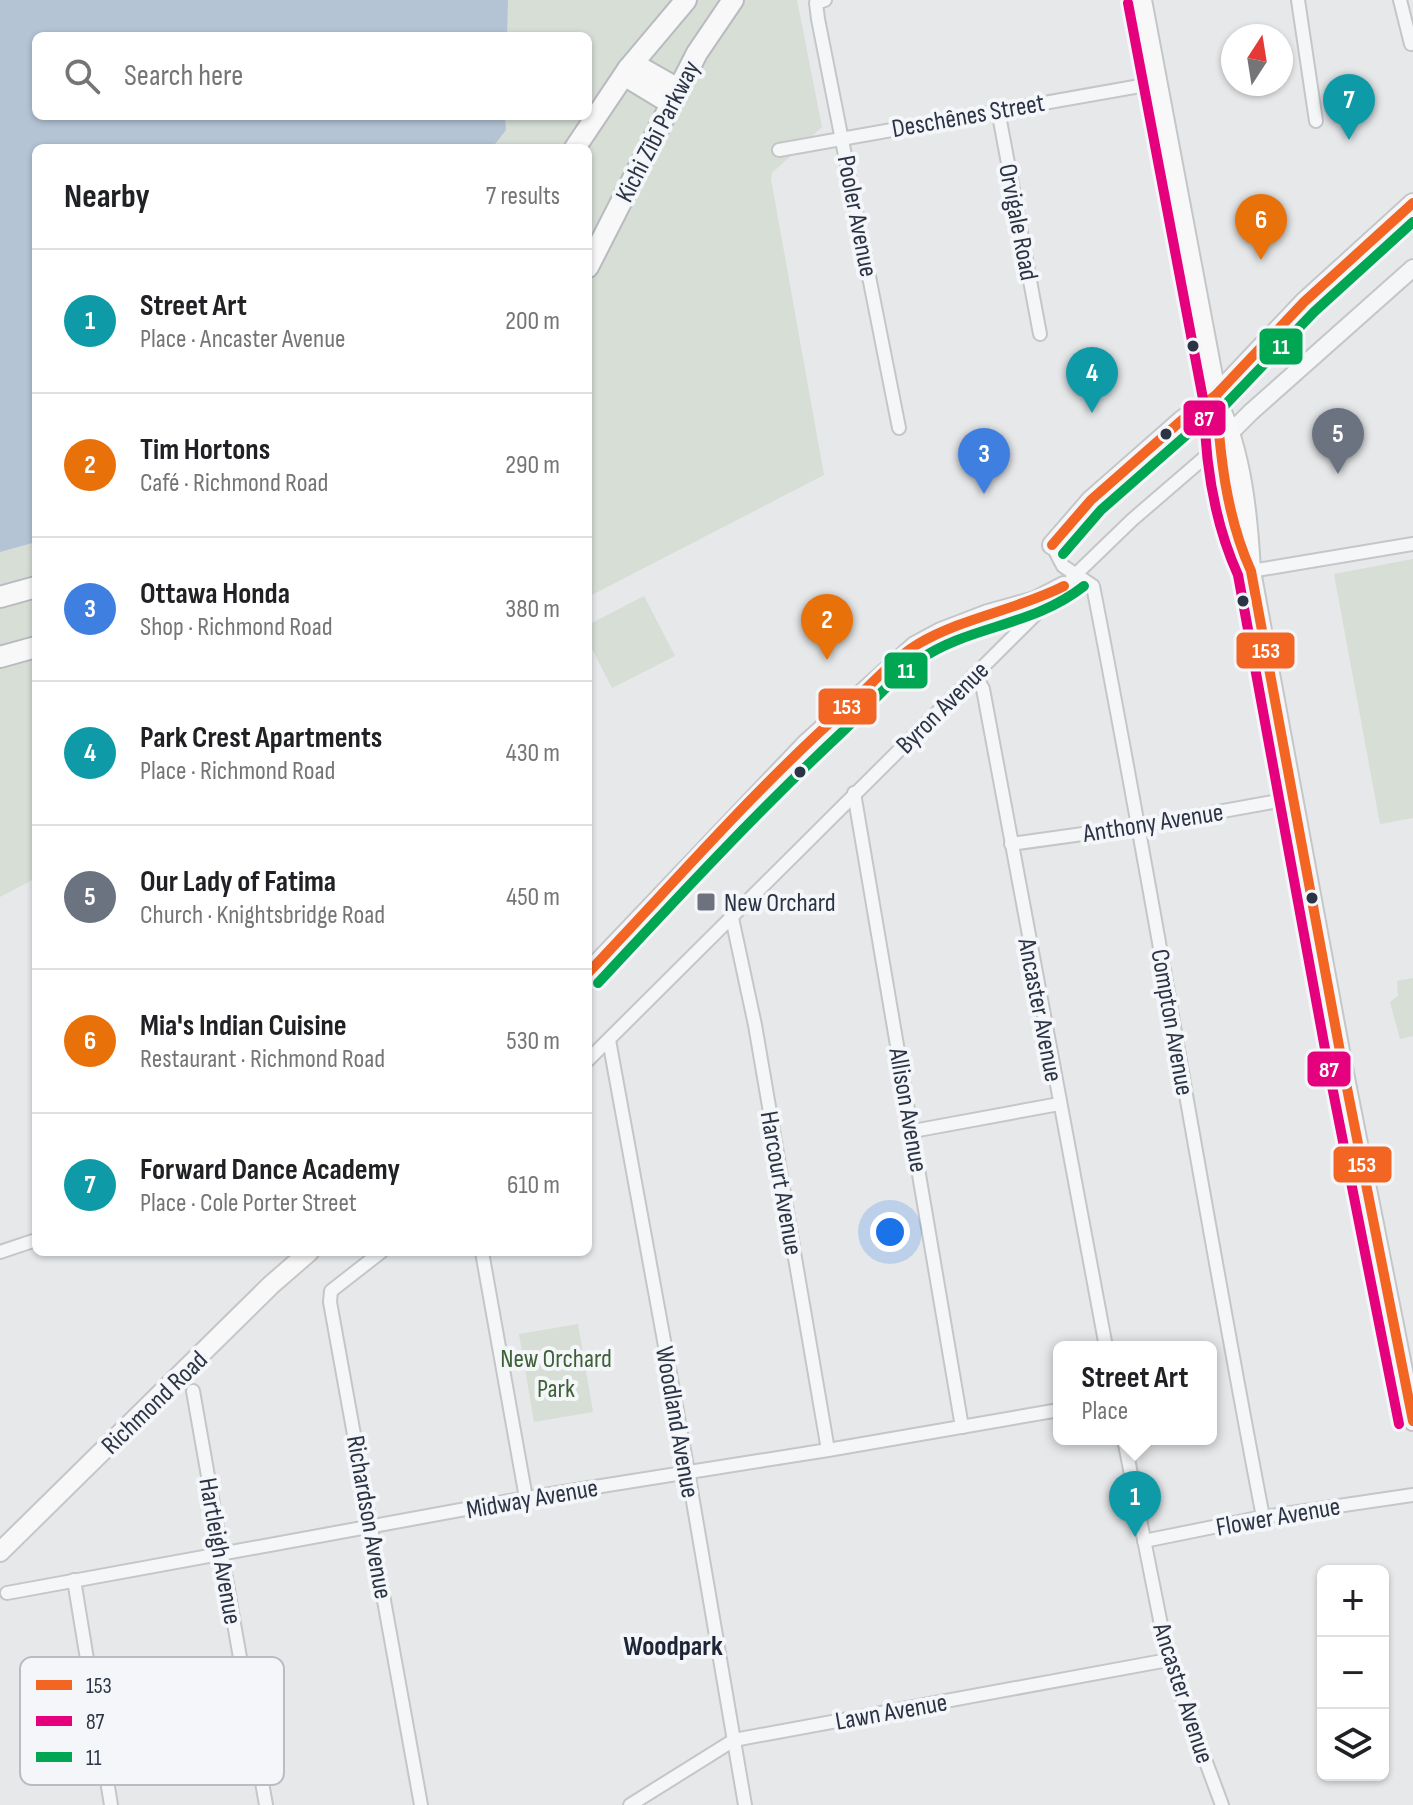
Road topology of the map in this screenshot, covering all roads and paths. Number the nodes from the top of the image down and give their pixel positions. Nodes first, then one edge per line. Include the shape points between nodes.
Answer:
1 (686, 0) edge
2 (733, 0) edge
3 (1142, 0) edge
4 (1298, 0) edge
5 (1400, 0) edge
6 (820, 2) edge
7 (1411, 44) dead end
8 (628, 69) junction
9 (1157, 83) junction
10 (674, 96) junction
11 (998, 110) junction
12 (1316, 121) dead end
13 (842, 137) junction
14 (578, 144) edge
15 (779, 150) dead end
16 (1413, 203) edge
17 (592, 259) edge
18 (1413, 268) edge
19 (1040, 334) dead end
20 (1217, 399) junction
21 (899, 428) dead end
22 (1223, 437) junction
23 (1413, 544) edge
24 (1052, 545) joint
25 (1251, 571) junction
26 (1070, 580) junction
27 (32, 588) edge
28 (0, 597) edge
29 (32, 648) edge
30 (0, 657) edge
31 (975, 675) junction
32 (854, 793) junction
33 (1295, 798) junction
34 (1140, 826) junction
35 (1011, 844) junction
36 (732, 918) junction
37 (592, 969) edge
38 (609, 1040) junction
39 (592, 1056) edge
40 (1059, 1104) junction
41 (913, 1131) junction
42 (32, 1241) edge
43 (0, 1252) edge
44 (304, 1256) edge
45 (376, 1256) edge
46 (483, 1256) edge
47 (1105, 1341) edge
48 (1406, 1348) edge
49 (193, 1391) dead end
50 (1053, 1411) edge
51 (1413, 1421) edge
52 (962, 1427) junction
53 (1125, 1445) edge
54 (828, 1450) junction
55 (688, 1472) junction
56 (1413, 1495) edge
57 (526, 1498) junction
58 (1263, 1517) junction
59 (373, 1527) junction
60 (1144, 1541) junction
61 (0, 1552) edge
62 (221, 1554) junction
63 (74, 1580) junction
64 (7, 1593) dead end
65 (87, 1657) edge
66 (239, 1657) edge
67 (1168, 1660) junction
68 (734, 1740) junction
69 (108, 1785) edge
70 (262, 1785) edge
71 (111, 1805) edge
72 (266, 1805) edge
73 (421, 1805) edge
74 (630, 1805) edge
75 (745, 1805) edge
76 (1222, 1805) edge

1 - 8 highway, Kichi Zībī Parkway
2 - 10 highway, Kichi Zībī Parkway
3 - 9 main road
4 - 12 street
5 - 7 street
6 - 13 street, Pooler Avenue
8 - 10 highway via 641,68
8 - 14 highway, Kichi Zībī Parkway
9 - 11 street, Deschênes Street
9 - 20 main road
10 - 17 highway, Kichi Zībī Parkway
11 - 13 street, Deschênes Street
11 - 19 street, Orvigale Road
13 - 15 street, Deschênes Street
13 - 21 street, Pooler Avenue
16 - 20 main road via 1304,302
18 - 22 street, Byron Avenue
20 - 22 main road
20 - 24 main road via 1182,420 1091,500
22 - 25 main road via 1249,537
22 - 26 street, Byron Avenue
23 - 25 street
24 - 26 street, Compton Avenue
25 - 33 main road
26 - 31 street, Byron Avenue
26 - 34 street, Compton Avenue via 1093,586
26 - 37 main road via 1035,601 988,614 915,646 806,744
27 - 28 highway
29 - 30 highway
31 - 32 street, Byron Avenue
31 - 35 street, Ancaster Avenue via 982,685
32 - 36 street, Byron Avenue
32 - 41 street, Allison Avenue
33 - 34 street, Anthony Avenue
33 - 48 main road via 1344,1073
34 - 35 street, Anthony Avenue
34 - 58 street, Compton Avenue
35 - 40 street, Ancaster Avenue
36 - 38 street, Byron Avenue
36 - 54 street, Harcourt Avenue
38 - 39 street, Byron Avenue
38 - 55 street, Woodland Avenue
40 - 41 street
40 - 47 street, Ancaster Avenue
41 - 52 street, Allison Avenue
42 - 43 street
44 - 61 main road, Richmond Road
45 - 59 street, Richardson Avenue via 331,1291 330,1302
46 - 57 street
48 - 51 main road
49 - 62 street, Hartleigh Avenue
50 - 52 street, Midway Avenue
52 - 54 street, Midway Avenue
53 - 60 street, Ancaster Avenue
54 - 55 street, Midway Avenue
55 - 57 street, Midway Avenue
55 - 68 street, Woodland Avenue
56 - 58 street, Flower Avenue
57 - 59 street, Midway Avenue
58 - 60 street, Flower Avenue
59 - 62 street, Midway Avenue
59 - 73 street, Richardson Avenue
60 - 67 street, Ancaster Avenue
62 - 63 street, Midway Avenue
62 - 66 street, Hartleigh Avenue
63 - 64 street, Midway Avenue
63 - 65 street
67 - 68 street, Lawn Avenue
67 - 76 street, Ancaster Avenue
68 - 74 street, Lawn Avenue
68 - 75 street, Woodland Avenue
69 - 71 street
70 - 72 street, Hartleigh Avenue

